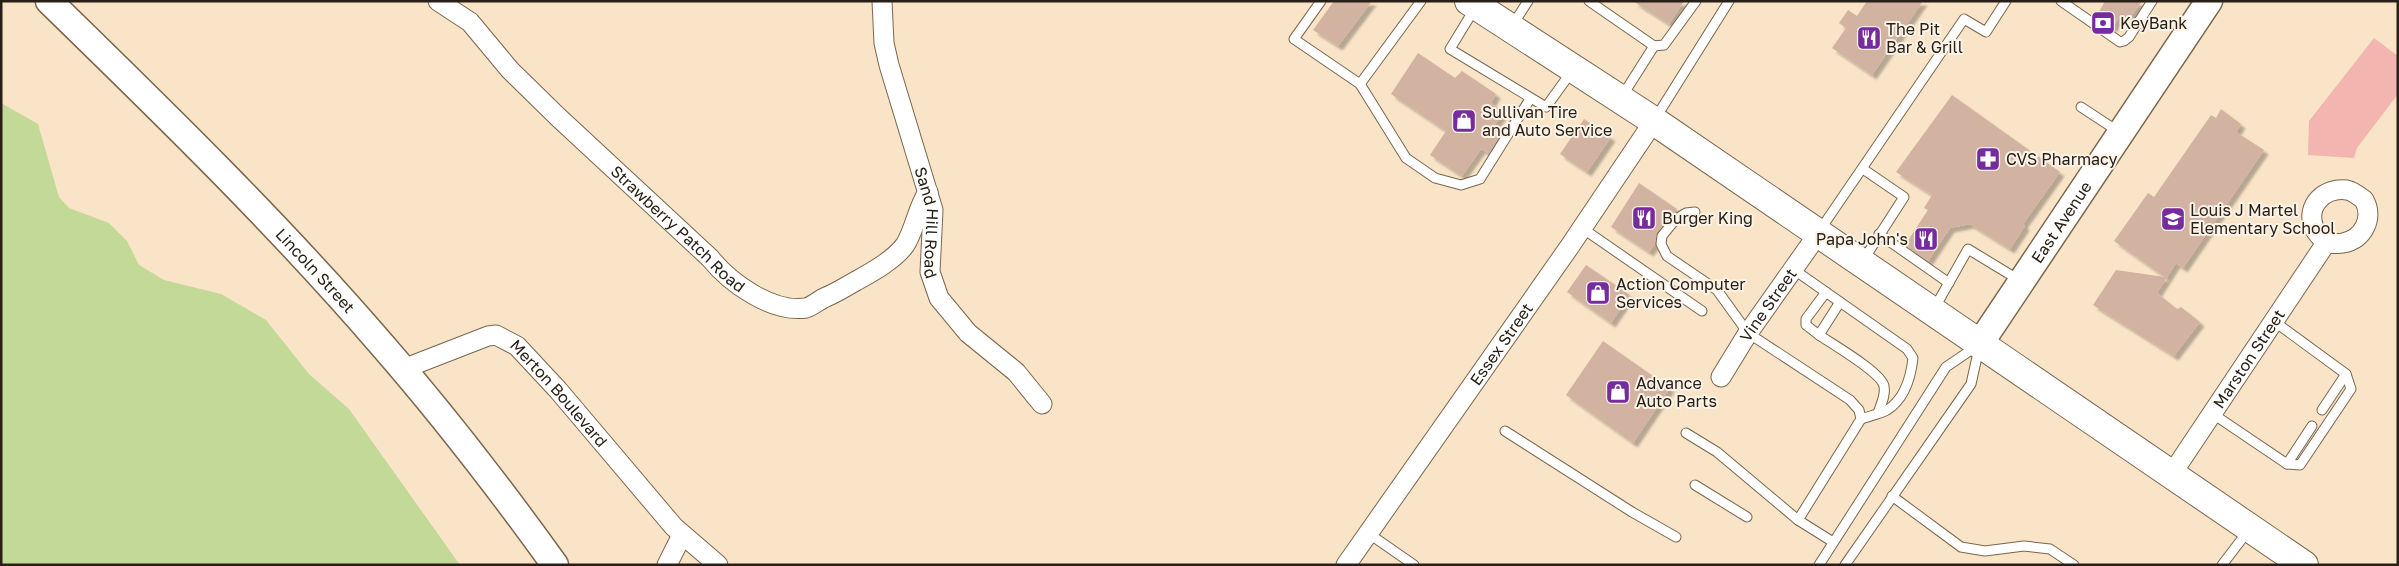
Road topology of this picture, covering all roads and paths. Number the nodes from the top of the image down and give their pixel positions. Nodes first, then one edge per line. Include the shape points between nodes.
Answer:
1 (49, 1) edge
2 (438, 1) edge
3 (882, 1) edge
4 (1321, 1) edge
5 (1421, 1) edge
6 (1528, 1) edge
7 (1589, 1) edge
8 (1696, 1) edge
9 (1729, 1) edge
10 (2006, 1) edge
11 (2061, 1) edge
12 (2152, 1) edge
13 (2210, 1) edge
14 (1475, 3) edge
15 (1510, 29) junction
16 (1654, 46) junction
17 (1573, 70) junction
18 (1360, 84) junction
19 (1530, 99) junction
20 (1620, 100) junction
21 (2081, 107) dead end
22 (1654, 121) junction
23 (2122, 133) junction
24 (1863, 169) junction
25 (928, 192) junction
26 (1695, 212) dead end
27 (1582, 228) junction
28 (1818, 234) junction
29 (1879, 234) junction
30 (2326, 243) dead end
31 (1861, 263) junction
32 (1793, 269) junction
33 (2022, 282) junction
34 (1949, 283) junction
35 (1826, 292) junction
36 (1840, 302) junction
37 (1702, 311) dead end
38 (1932, 312) junction
39 (2275, 322) junction
40 (1748, 333) junction
41 (1819, 335) junction
42 (1980, 345) junction
43 (402, 369) junction
44 (2346, 374) junction
45 (1721, 377) dead end
46 (1042, 404) dead end
47 (2322, 410) dead end
48 (1878, 413) junction
49 (2213, 414) junction
50 (1861, 419) junction
51 (2312, 426) dead end
52 (1505, 431) dead end
53 (1686, 432) dead end
54 (2287, 464) junction
55 (2171, 475) junction
56 (1695, 485) dead end
57 (1892, 496) junction
58 (1747, 517) dead end
59 (1798, 520) junction
60 (2250, 528) junction
61 (1368, 533) junction
62 (682, 535) junction
63 (1676, 537) dead end
64 (1833, 542) junction
65 (555, 565) edge
66 (667, 565) edge
67 (718, 565) edge
68 (1346, 565) edge
69 (1414, 565) edge
70 (1819, 565) edge
71 (1845, 565) edge
72 (2074, 565) edge
73 (2222, 565) edge
74 (2304, 565) edge

1 - 43 main road, Lincoln Street via 257,208
2 - 25 street, Strawberry Patch Road via 470,22 510,70 718,268 773,304 806,308 838,293 888,260 905,244 919,206
3 - 25 street, Sand Hill Road via 884,43 889,65
4 - 18 lane via 1294,39
5 - 18 lane
6 - 15 lane
7 - 16 lane
8 - 16 lane via 1664,45
9 - 22 lane
10 - 24 lane via 1986,32 1964,19
11 - 12 lane via 2120,42 2129,37
13 - 23 main road, East Avenue
14 - 15 highway
14 - 19 lane via 1450,49
15 - 17 highway
16 - 20 lane
17 - 19 lane via 1546,107
17 - 20 highway
18 - 19 lane via 1406,158 1435,178 1461,186 1480,179
20 - 22 highway
21 - 23 lane
22 - 27 street, Essex Street
22 - 28 highway
23 - 33 main road, East Avenue
24 - 28 lane
24 - 29 lane via 1904,198
25 - 46 street, Sand Hill Road via 933,216 930,272 939,298 968,333 1016,372
26 - 40 lane via 1675,220 1662,236 1661,244 1667,256 1717,290
27 - 37 lane
27 - 61 street, Essex Street
28 - 31 highway
28 - 32 street, Vine Street
29 - 31 lane
29 - 34 lane
30 - 39 street, Marston Street
31 - 38 highway
32 - 35 lane
32 - 40 street, Vine Street
33 - 34 lane via 1968,249
33 - 42 main road, East Avenue
34 - 38 lane
35 - 36 lane
35 - 41 lane via 1806,319 1806,325
36 - 41 lane
36 - 48 lane via 1906,349 1912,358 1910,377 1902,393 1888,410
38 - 42 highway
39 - 44 lane
39 - 49 street, Marston Street
40 - 45 street, Vine Street
40 - 50 lane via 1850,400 1859,410
41 - 48 lane via 1884,383 1885,393
42 - 55 highway
42 - 57 lane via 1971,384
42 - 64 lane via 1946,367
43 - 62 street, Merton Boulevard via 488,336 496,335 511,341 558,390
43 - 65 main road, Lincoln Street
44 - 47 lane
44 - 54 lane via 2351,389 2300,465
48 - 50 lane
49 - 54 lane
49 - 55 street, Marston Street
50 - 59 lane
51 - 54 lane
52 - 63 lane
53 - 59 lane via 1717,452
55 - 60 highway
56 - 58 lane
57 - 71 lane
57 - 72 lane via 1961,547 1985,551 2024,546 2050,549
59 - 64 lane
60 - 73 lane
60 - 74 highway
61 - 68 street, Essex Street
61 - 69 lane
62 - 66 street
62 - 67 street, Merton Boulevard
64 - 70 lane

